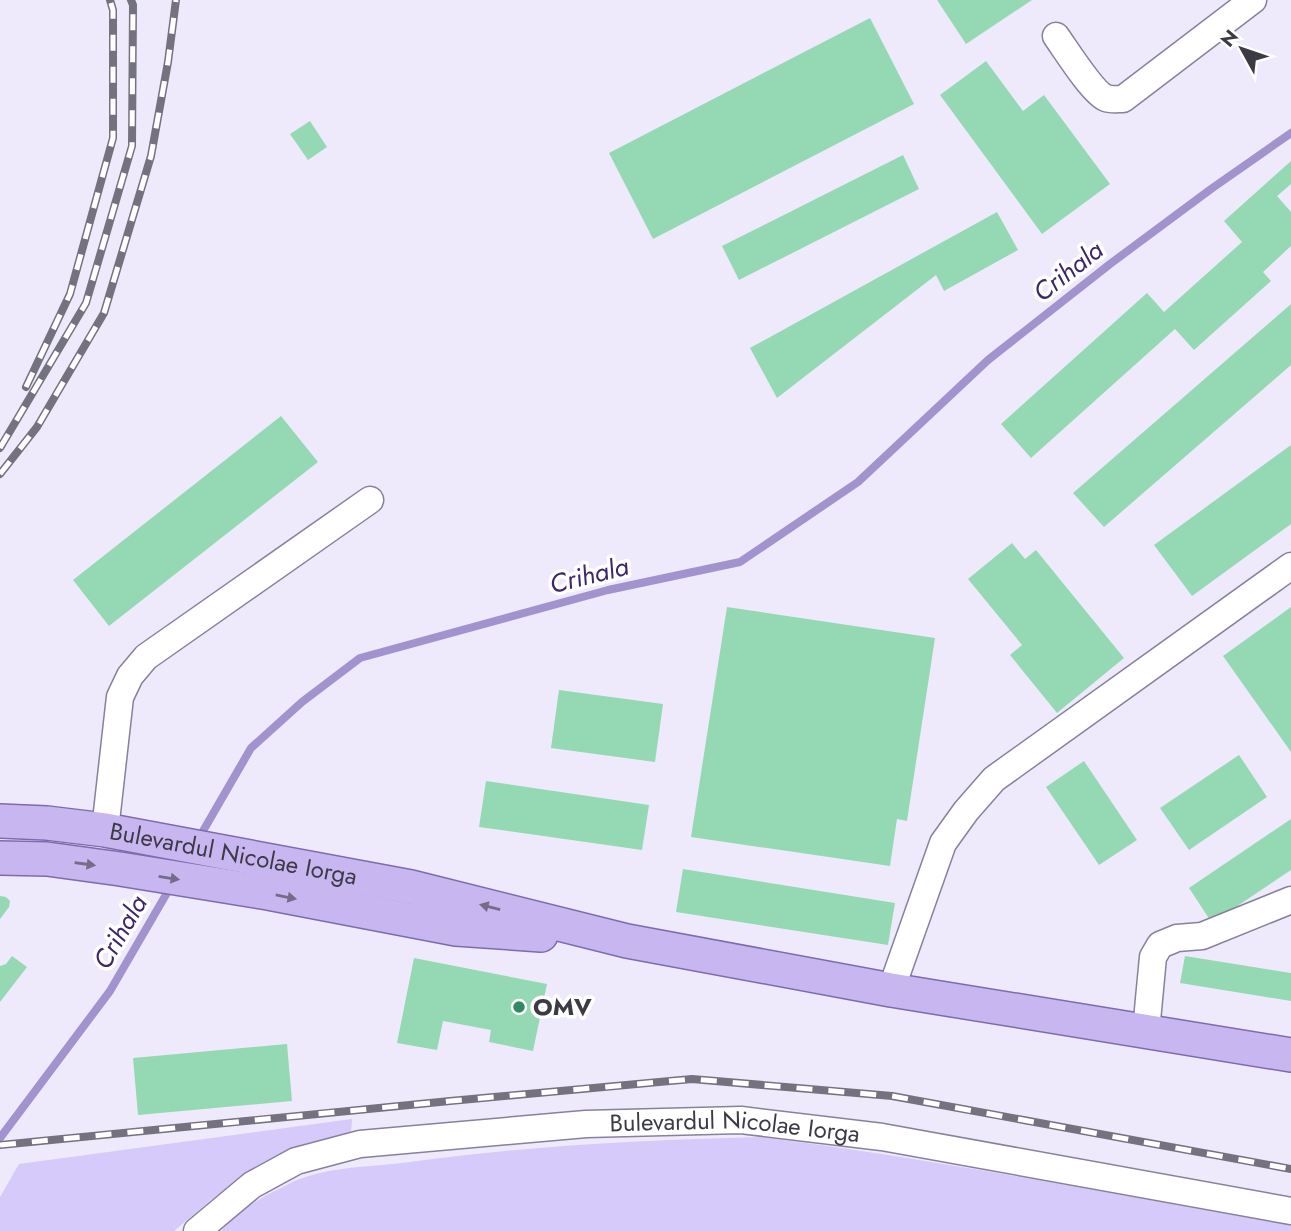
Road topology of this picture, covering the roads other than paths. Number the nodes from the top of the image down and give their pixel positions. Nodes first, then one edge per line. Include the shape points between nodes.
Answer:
1 (1254, 0) edge
2 (1056, 36) dead end
3 (370, 500) dead end
4 (1291, 566) edge
5 (0, 821) edge
6 (47, 823) junction
7 (121, 832) junction
8 (0, 858) edge
9 (47, 859) junction
10 (1291, 900) edge
11 (627, 942) junction
12 (891, 990) junction
13 (1146, 1031) junction
14 (1291, 1055) edge
15 (1291, 1211) edge
16 (197, 1231) edge

1 - 2 street via 1123,99 1104,97
3 - 7 street via 146,657 130,676 120,697
4 - 12 street via 993,779 943,843
5 - 6 main road, Bulevardul Nicolae Iorga
6 - 7 main road, Bulevardul Nicolae Iorga
6 - 9 main road
11 -> 7 main road, Bulevardul Nicolae Iorga via 411,887
8 - 9 main road, Bulevardul Nicolae Iorga
9 -> 11 main road, Bulevardul Nicolae Iorga via 268,893 456,929
10 - 13 street via 1202,936 1160,945 1153,957
11 - 12 main road, Bulevardul Nicolae Iorga
12 - 13 main road, Bulevardul Nicolae Iorga
13 - 14 main road, Bulevardul Nicolae Iorga
15 - 16 street, Bulevardul Nicolae Iorga via 882,1137 741,1120 586,1124 359,1144 296,1161 252,1185

